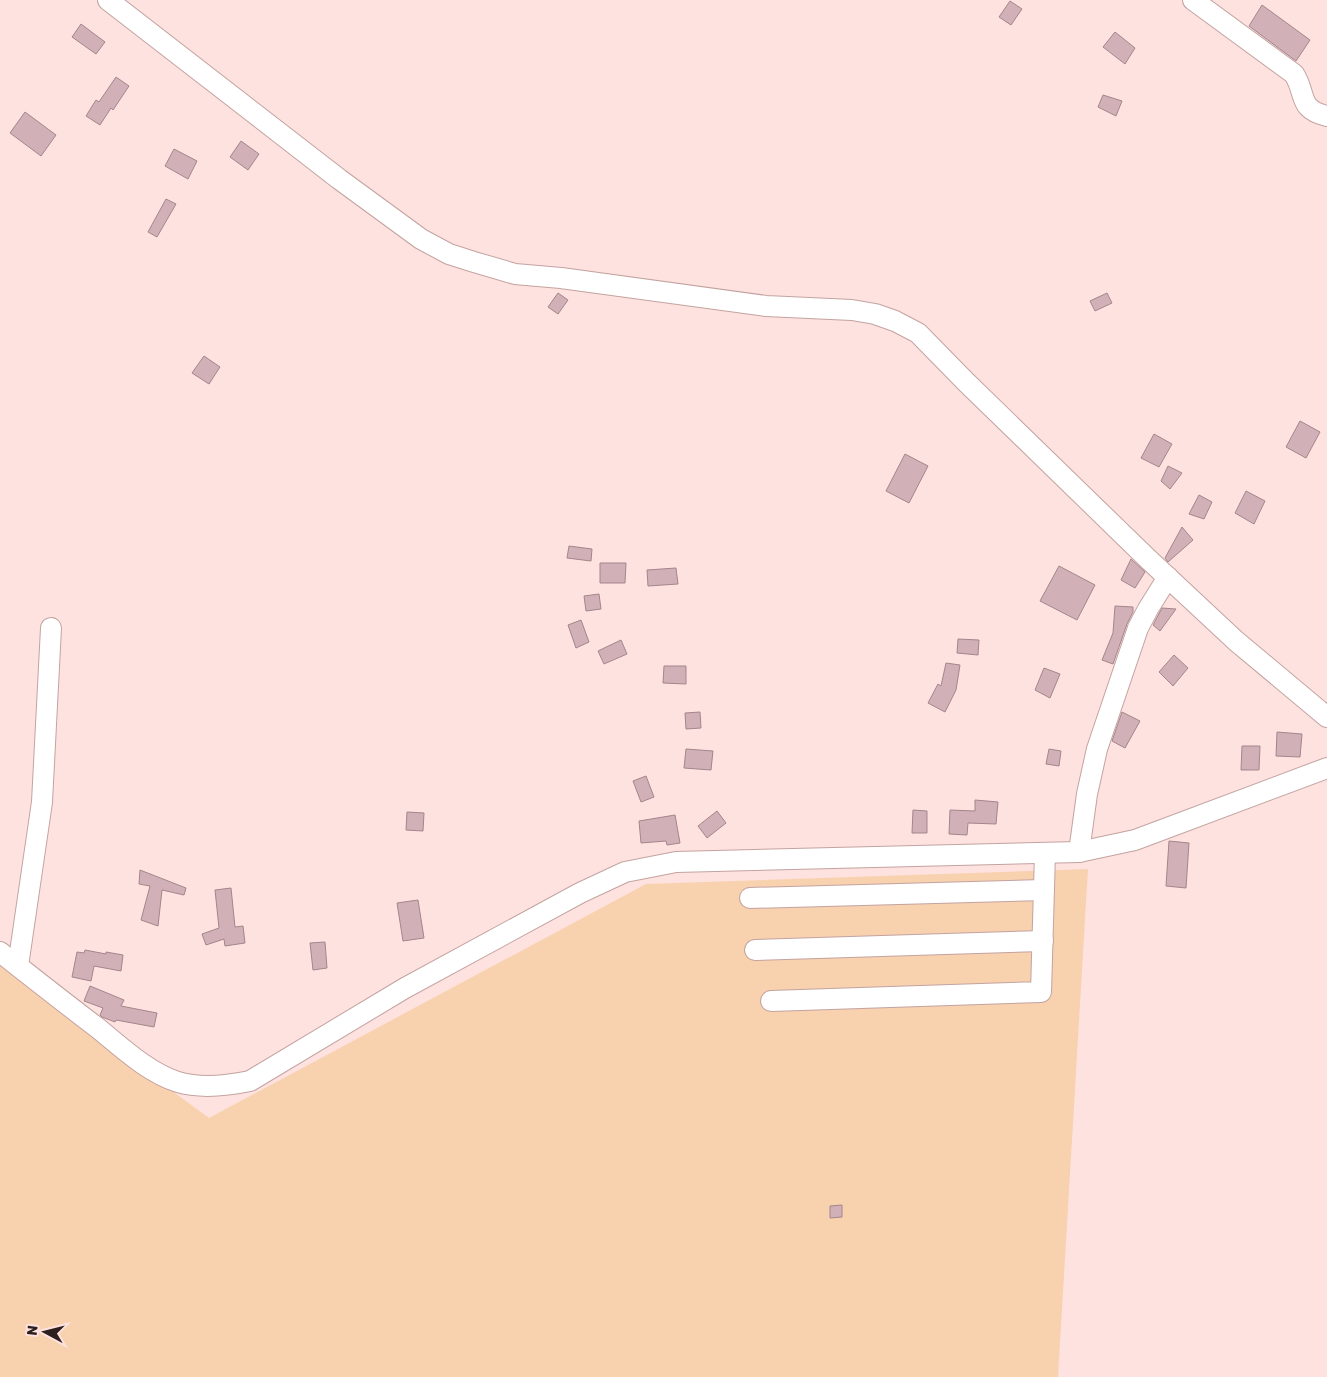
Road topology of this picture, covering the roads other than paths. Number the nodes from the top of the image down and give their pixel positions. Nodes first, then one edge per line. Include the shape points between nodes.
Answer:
1 (108, 0) edge
2 (1193, 0) edge
3 (1327, 116) edge
4 (1168, 577) junction
5 (51, 628) dead end
6 (1327, 717) edge
7 (1327, 768) edge
8 (1079, 852) junction
9 (1045, 853) junction
10 (1044, 890) junction
11 (750, 898) dead end
12 (1043, 941) junction
13 (756, 950) dead end
14 (0, 952) edge
15 (18, 966) junction
16 (771, 1001) dead end

1 - 4 street via 339,179 421,238 449,254 515,274 766,306 852,310 875,314 918,333
2 - 3 street via 1294,74 1306,104 1311,110
4 - 6 street via 1236,641
4 - 8 street via 1138,628 1097,749
5 - 15 street via 42,802
7 - 8 street via 1136,840
8 - 9 street
9 - 10 street
9 - 15 street via 676,862 625,872 405,988 250,1082 223,1086 179,1082 164,1076 137,1060
10 - 11 street
10 - 12 street
12 - 13 street
12 - 16 street via 1041,992
14 - 15 street

